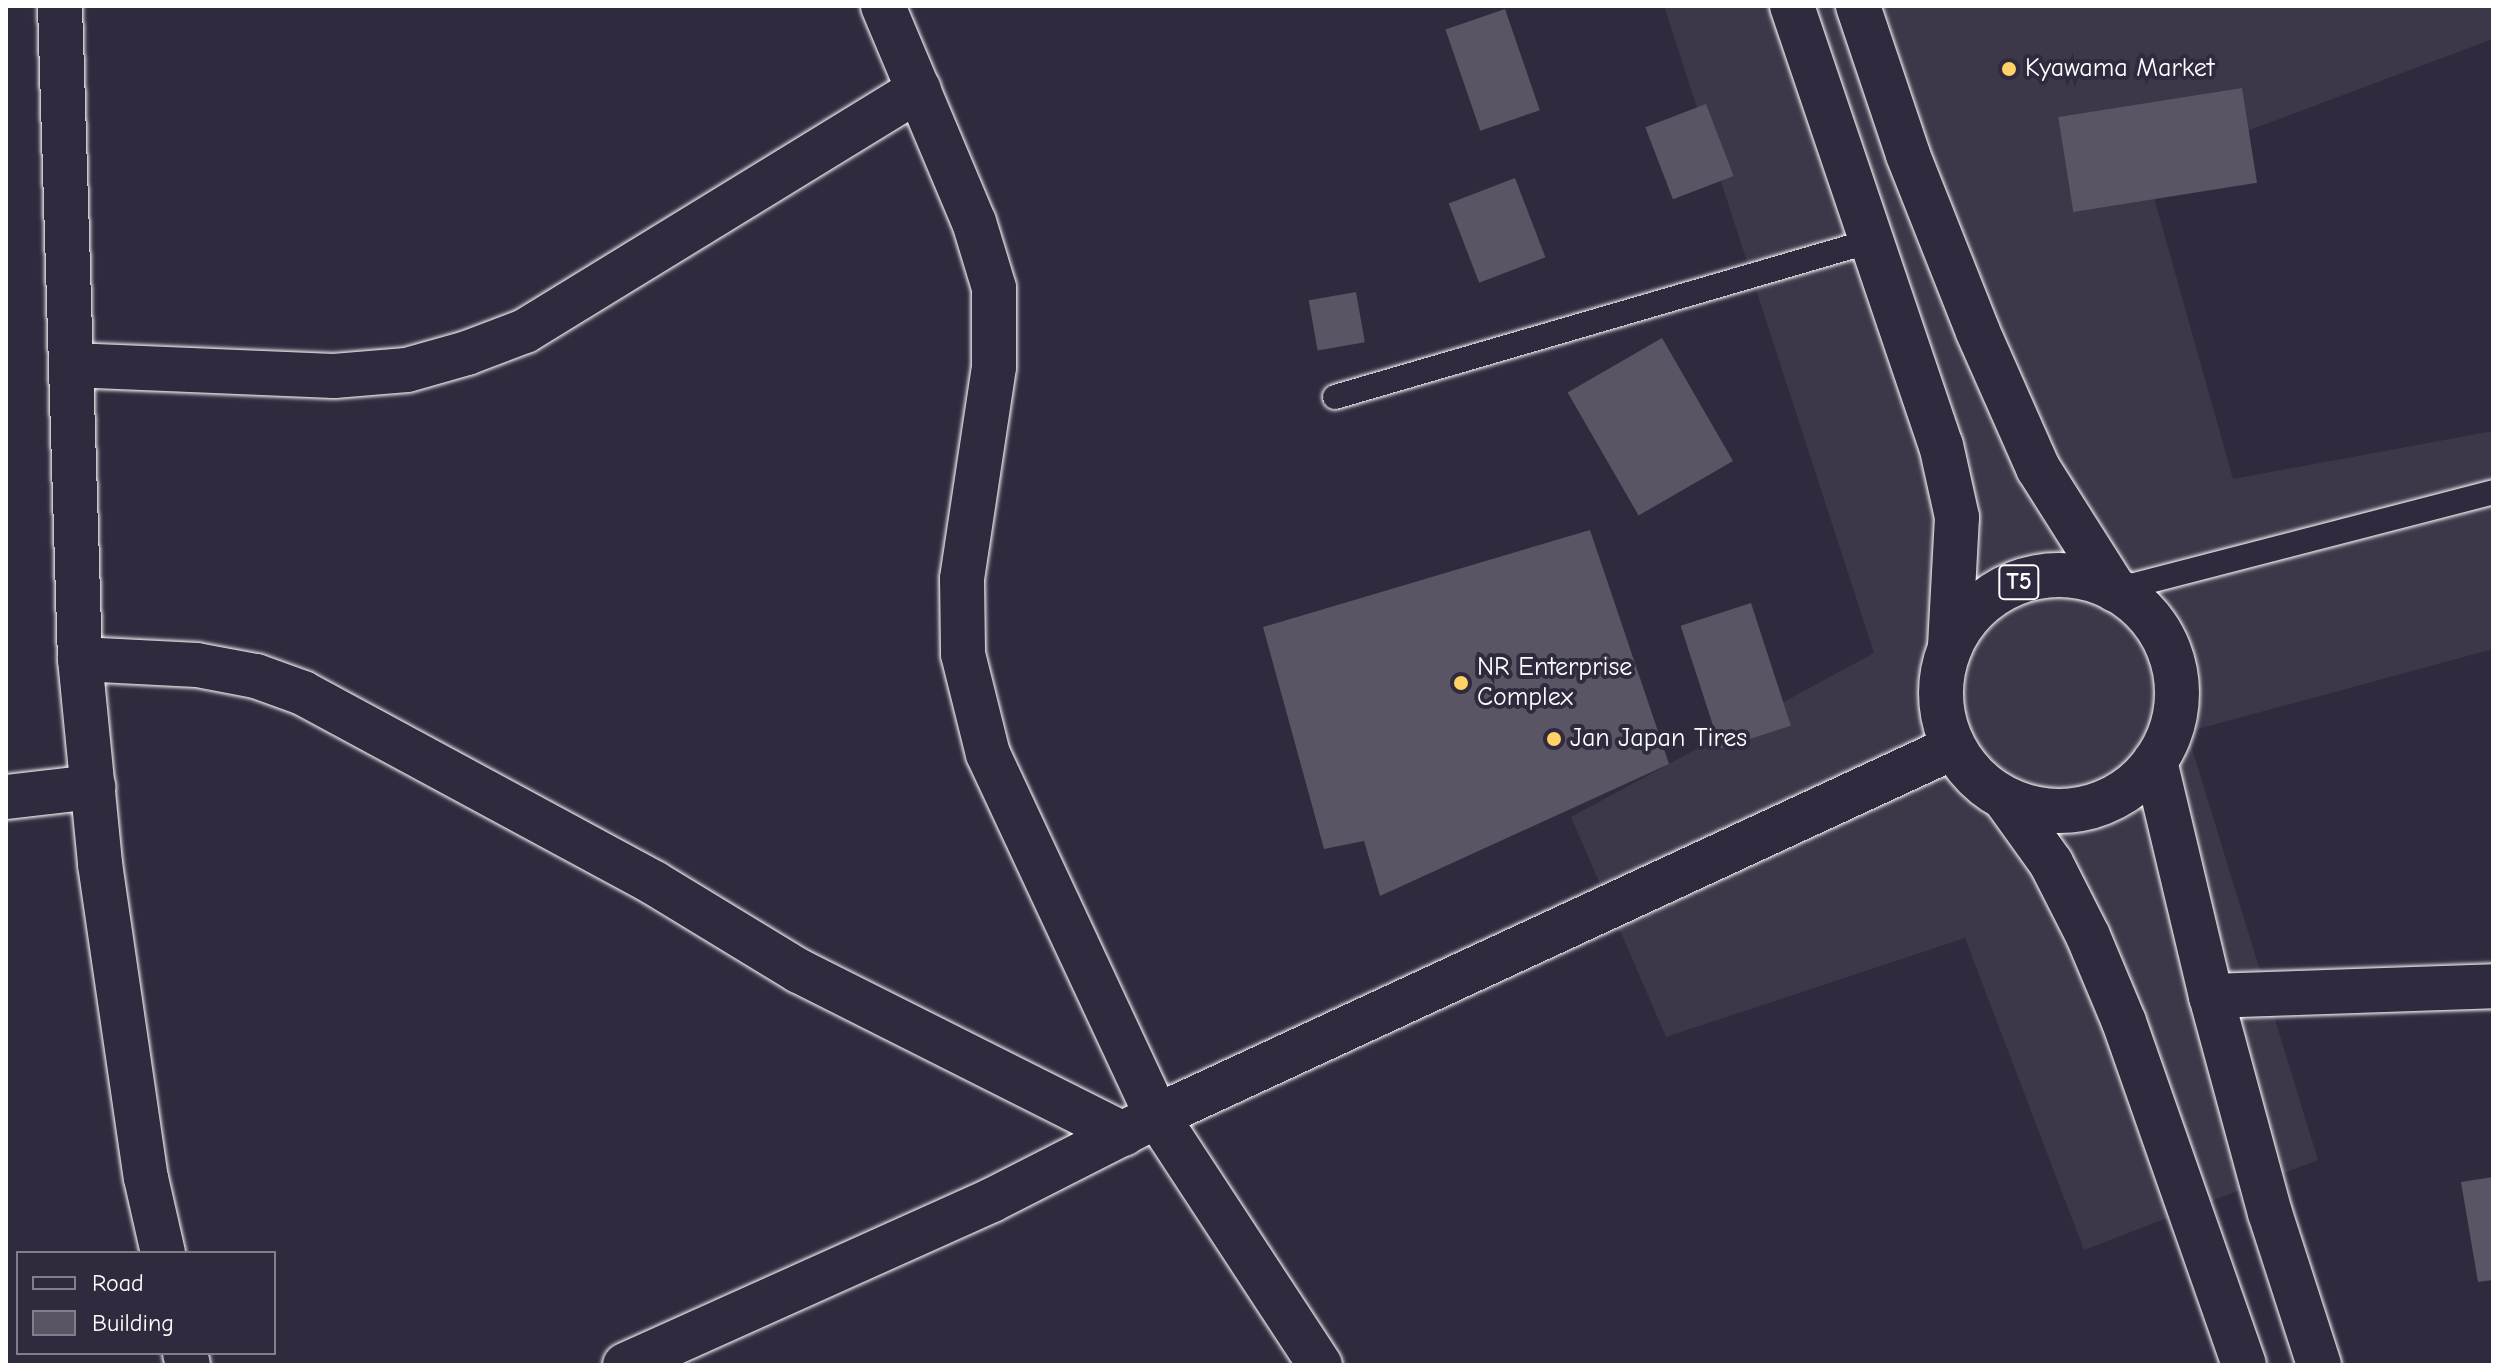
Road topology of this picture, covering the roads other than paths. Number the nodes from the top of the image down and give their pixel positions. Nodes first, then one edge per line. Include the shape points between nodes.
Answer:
1 (60, 6) edge
2 (883, 6) edge
3 (1792, 6) edge
4 (1858, 6) edge
5 (919, 90) junction
6 (1871, 241) junction
7 (71, 365) junction
8 (1335, 397) dead end
9 (2493, 492) edge
10 (2115, 590) junction
11 (1950, 648) junction
12 (80, 659) junction
13 (1954, 747) junction
14 (2155, 761) junction
15 (93, 787) junction
16 (6, 797) edge
17 (2005, 799) junction
18 (2493, 986) edge
19 (2211, 996) junction
20 (1140, 1125) junction
21 (163, 1251) edge
22 (1280, 1307) junction
23 (625, 1365) edge
24 (1281, 1365) edge
25 (1320, 1365) edge
26 (2244, 1365) edge
27 (2319, 1365) edge

1 - 7 main road
2 - 5 main road
3 - 6 main road, T5
4 - 10 main road, T5 via 1908,155 1978,332 2038,468
5 - 7 main road via 549,317 467,353 407,370 334,376
5 - 20 main road via 974,222 994,288 998,325 962,579 963,654 974,708 988,754
6 - 8 lane
6 - 11 main road, T5 via 1941,445 1957,517
7 - 12 main road
9 - 10 lane
10 - 11 main road, T5 via 2068,575 2020,582 1978,607
10 - 14 main road, T5 via 2152,622 2174,667 2175,716
11 - 13 main road, T5 via 1942,708
12 - 15 main road
12 - 20 main road via 197,665 256,676 303,693 654,883 799,971
13 - 17 main road, T5 via 1984,785
13 - 20 main road
14 - 17 main road, T5 via 2123,793 2075,811 2051,812
14 - 19 main road
15 - 16 main road
15 - 21 main road via 144,1163
17 - 26 main road, T5 via 2051,863 2088,936 2124,1022
18 - 19 main road
19 - 27 main road via 2270,1213
20 - 22 main road
20 - 23 main road via 992,1200
22 - 24 main road
22 - 25 main road

